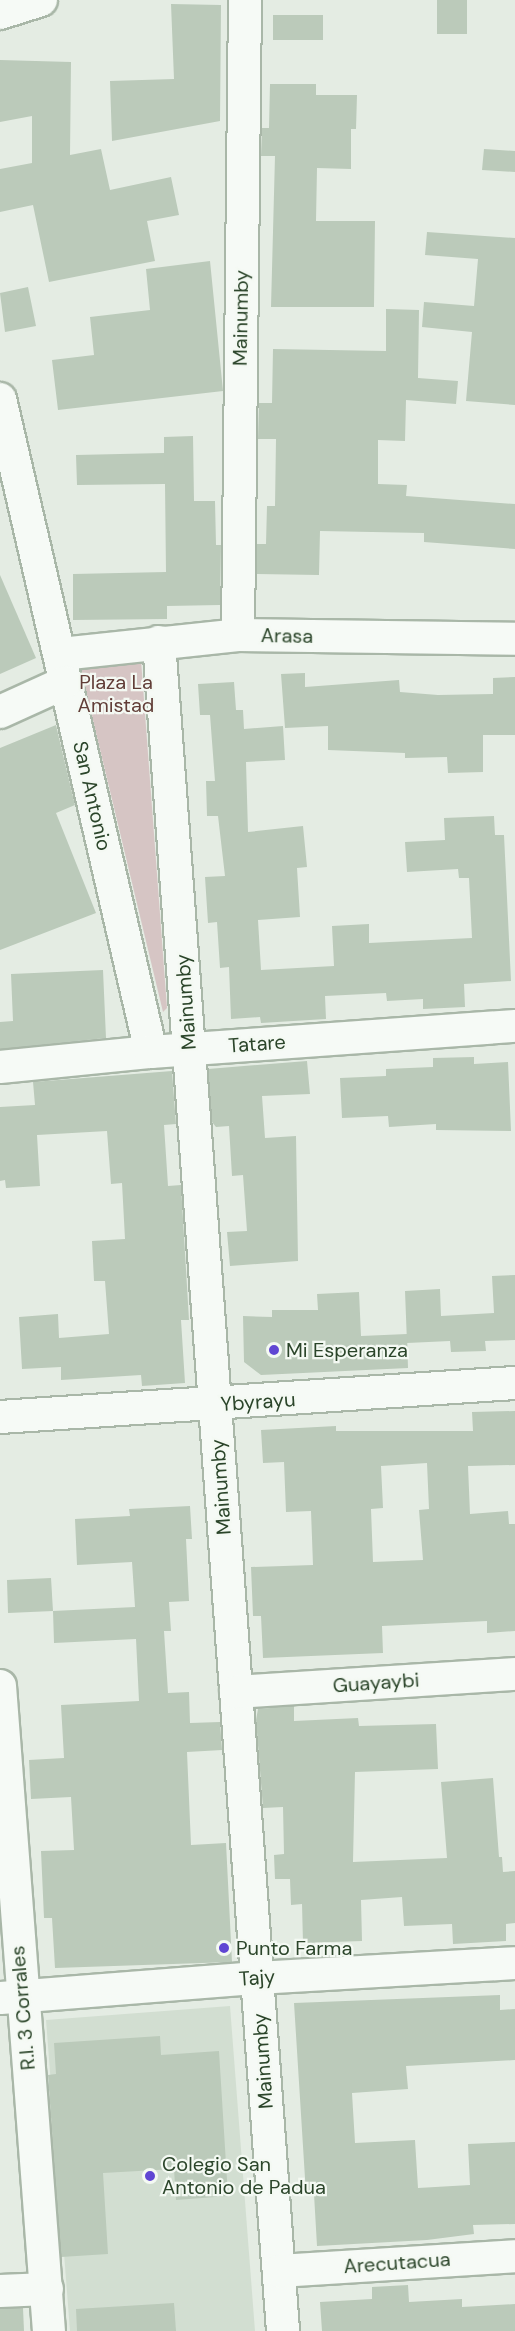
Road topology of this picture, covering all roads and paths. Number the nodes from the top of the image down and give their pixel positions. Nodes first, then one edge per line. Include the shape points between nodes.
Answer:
1 (40, 0) edge
2 (245, 0) edge
3 (0, 13) edge
4 (0, 399) edge
5 (238, 635) junction
6 (515, 639) edge
7 (159, 642) junction
8 (64, 668) junction
9 (0, 712) edge
10 (515, 1026) edge
11 (189, 1049) junction
12 (151, 1052) junction
13 (0, 1067) edge
14 (515, 1383) edge
15 (215, 1405) junction
16 (0, 1417) edge
17 (515, 1674) edge
18 (0, 1686) edge
19 (236, 1692) junction
20 (515, 1963) edge
21 (257, 1977) junction
22 (10, 1997) edge
23 (515, 2256) edge
24 (279, 2271) junction
25 (47, 2289) junction
26 (0, 2291) edge
27 (49, 2331) edge
28 (283, 2331) edge

1 - 3 street
2 - 5 street, Mainumby
4 - 8 street, San Antonio
5 - 6 street, Arasa
5 - 7 street, Arasa
7 - 8 street, Arasa
7 - 11 street, Mainumby
8 - 9 street, Arasa
8 - 12 street, San Antonio
10 - 11 street, Tatare
11 - 12 street, Tatare
11 - 15 street, Mainumby
12 - 13 street, Tatare
14 - 15 street, Ybyrayu
15 - 16 street, Ybyrayu
15 - 19 street, Mainumby
17 - 19 street, Guayaybi
18 - 22 street, R.I. 3 Corrales
19 - 21 street, Mainumby
20 - 21 street, Tajy
21 - 22 street, Tajy
21 - 24 street, Mainumby
22 - 25 street, R.I. 3 Corrales
23 - 24 street, Arecutacua
24 - 28 street, Mainumby
25 - 26 street
25 - 27 street, R.I. 3 Corrales

